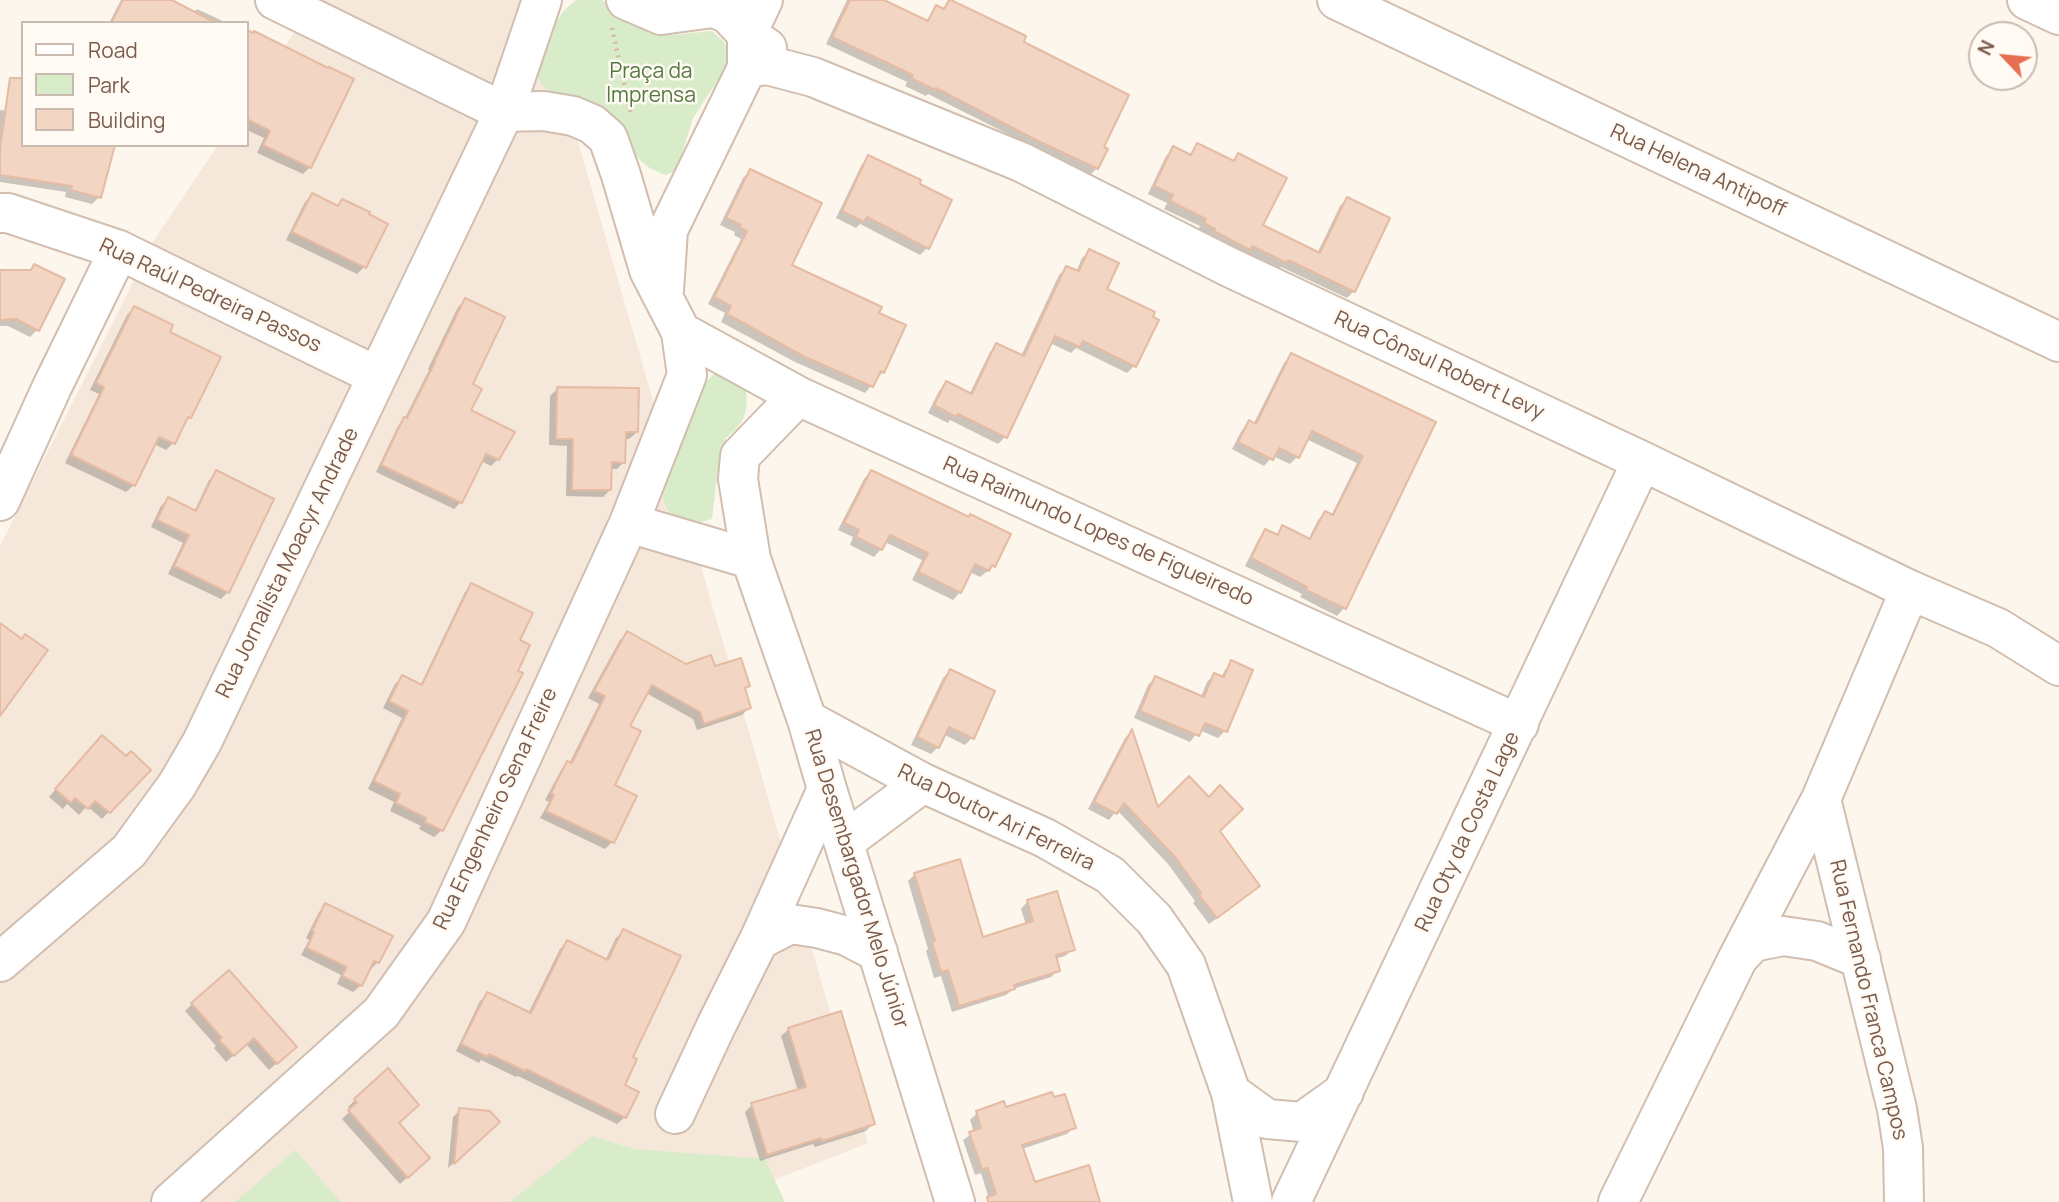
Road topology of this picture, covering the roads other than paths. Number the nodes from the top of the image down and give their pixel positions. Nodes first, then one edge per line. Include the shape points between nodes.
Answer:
1 (275, 0) edge
2 (542, 0) edge
3 (763, 0) edge
4 (1337, 0) edge
5 (2027, 0) edge
6 (619, 12) edge
7 (2059, 15) edge
8 (747, 51) junction
9 (517, 70) junction
10 (544, 111) junction
11 (504, 112) junction
12 (621, 175) junction
13 (688, 189) junction
14 (0, 213) edge
15 (119, 250) junction
16 (664, 297) junction
17 (681, 332) junction
18 (2059, 342) edge
19 (377, 376) junction
20 (799, 396) junction
21 (1642, 461) junction
22 (0, 501) edge
23 (629, 523) junction
24 (751, 559) junction
25 (1910, 590) junction
26 (2059, 666) edge
27 (807, 720) junction
28 (1519, 724) junction
29 (923, 783) junction
30 (827, 789) junction
31 (1821, 799) junction
32 (844, 842) junction
33 (759, 940) junction
34 (878, 952) junction
35 (1738, 958) junction
36 (1861, 959) junction
37 (0, 962) edge
38 (1344, 1092) junction
39 (1231, 1093) junction
40 (675, 1114) dead end
41 (171, 1202) edge
42 (955, 1202) edge
43 (1252, 1202) edge
44 (1291, 1202) edge
45 (1618, 1202) edge
46 (1904, 1202) edge

1 - 11 street
2 - 9 street
3 - 8 street
4 - 18 street, Rua Helena Antipoff
5 - 7 street
6 - 8 street via 661,15 713,8 727,13
8 - 13 street
8 - 21 street, Rua Cônsul Robert Levy via 767,65 813,77 1021,162 1229,267
9 - 10 street
9 - 11 street
10 - 11 street
10 - 12 street via 592,124 608,138
11 - 19 street, Rua Jornalista Moacyr Andrade
12 - 13 street via 642,188
12 - 16 street via 649,270
13 - 16 street via 668,230
14 - 15 street, Rua Raúl Pedreira Passos
15 - 19 street, Rua Raúl Pedreira Passos
15 - 22 street
16 - 17 street
17 - 20 street, Rua Raimundo Lopes de Figueiredo
17 - 23 street, Rua Engenheiro Sena Freire via 687,374
19 - 37 street, Rua Jornalista Moacyr Andrade via 208,730 177,785 128,851
20 - 24 street, Rua Desembargador Melo Júnior via 740,456 738,479
20 - 28 street, Rua Raimundo Lopes de Figueiredo
21 - 25 street, Rua Cônsul Robert Levy
21 - 28 street, Rua Oty da Costa Lage
23 - 24 street
23 - 41 street, Rua Engenheiro Sena Freire via 446,922 381,1013
24 - 27 street, Rua Desembargador Melo Júnior
25 - 26 street, Rua Cônsul Robert Levy via 1998,628
25 - 31 street
27 - 29 street, Rua Doutor Ari Ferreira
27 - 30 street, Rua Desembargador Melo Júnior
28 - 38 street, Rua Oty da Costa Lage
29 - 32 street
29 - 39 street, Rua Doutor Ari Ferreira via 1045,838 1110,875 1154,919 1186,965
30 - 32 street, Rua Desembargador Melo Júnior
30 - 33 street
31 - 35 street
31 - 36 street, Rua Fernando Franca Campos
32 - 34 street, Rua Desembargador Melo Júnior
33 - 34 street via 790,924 847,936
33 - 40 street
34 - 42 street, Rua Desembargador Melo Júnior
35 - 36 street via 1753,942 1783,936 1818,941
35 - 45 street
36 - 46 street, Rua Fernando Franca Campos via 1897,1110
38 - 39 street via 1302,1122 1267,1119
38 - 44 street, Rua Oty da Costa Lage
39 - 43 street, Rua Doutor Ari Ferreira

